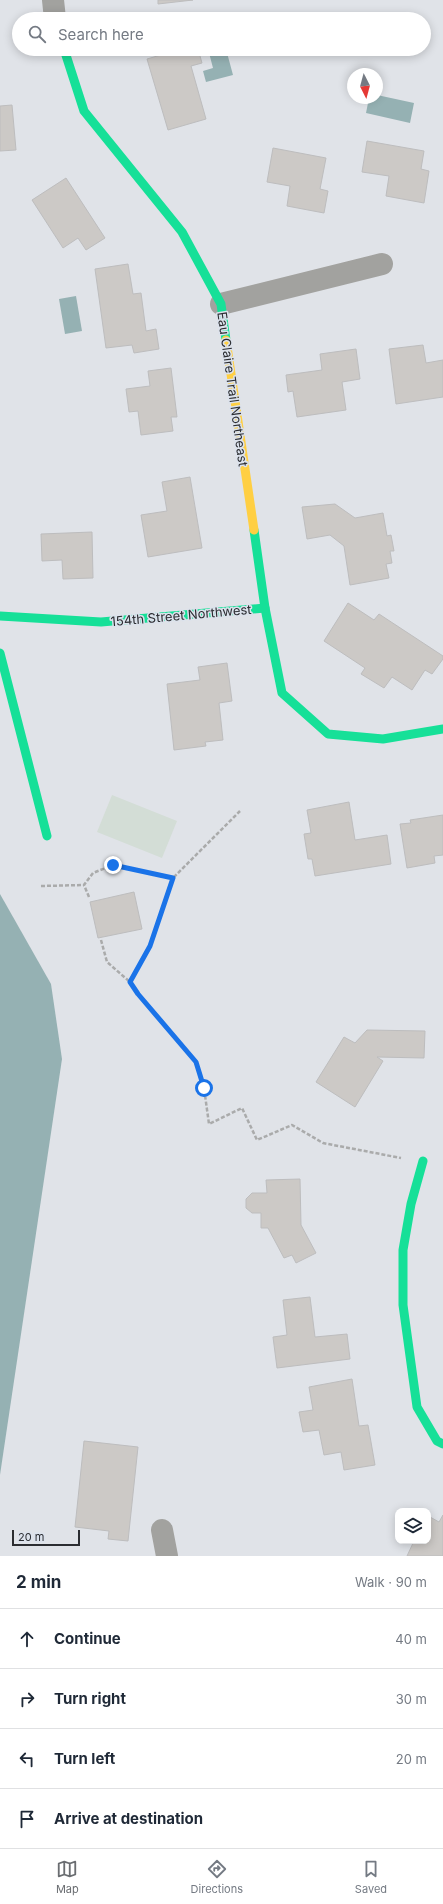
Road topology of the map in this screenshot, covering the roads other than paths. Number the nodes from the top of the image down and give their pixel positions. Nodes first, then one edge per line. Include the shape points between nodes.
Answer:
1 (53, 0) edge
2 (54, 12) edge
3 (66, 56) edge
4 (382, 264) dead end
5 (221, 304) junction
6 (265, 608) junction
7 (0, 616) edge
8 (0, 653) edge
9 (443, 729) edge
10 (47, 836) dead end
11 (423, 1161) road end
12 (443, 1444) edge
13 (162, 1530) dead end
14 (166, 1556) edge

1 - 2 street
3 - 5 street, Eau Claire Trail Northeast via 84,111 182,232
4 - 5 street
5 - 6 street, Eau Claire Trail Northeast
6 - 7 street, 154th Street Northwest via 101,622
6 - 9 street, 154th Street Northwest via 282,693 328,734 383,739
8 - 10 street
11 - 12 street via 411,1204 403,1250 403,1305 417,1407 437,1441
13 - 14 street

